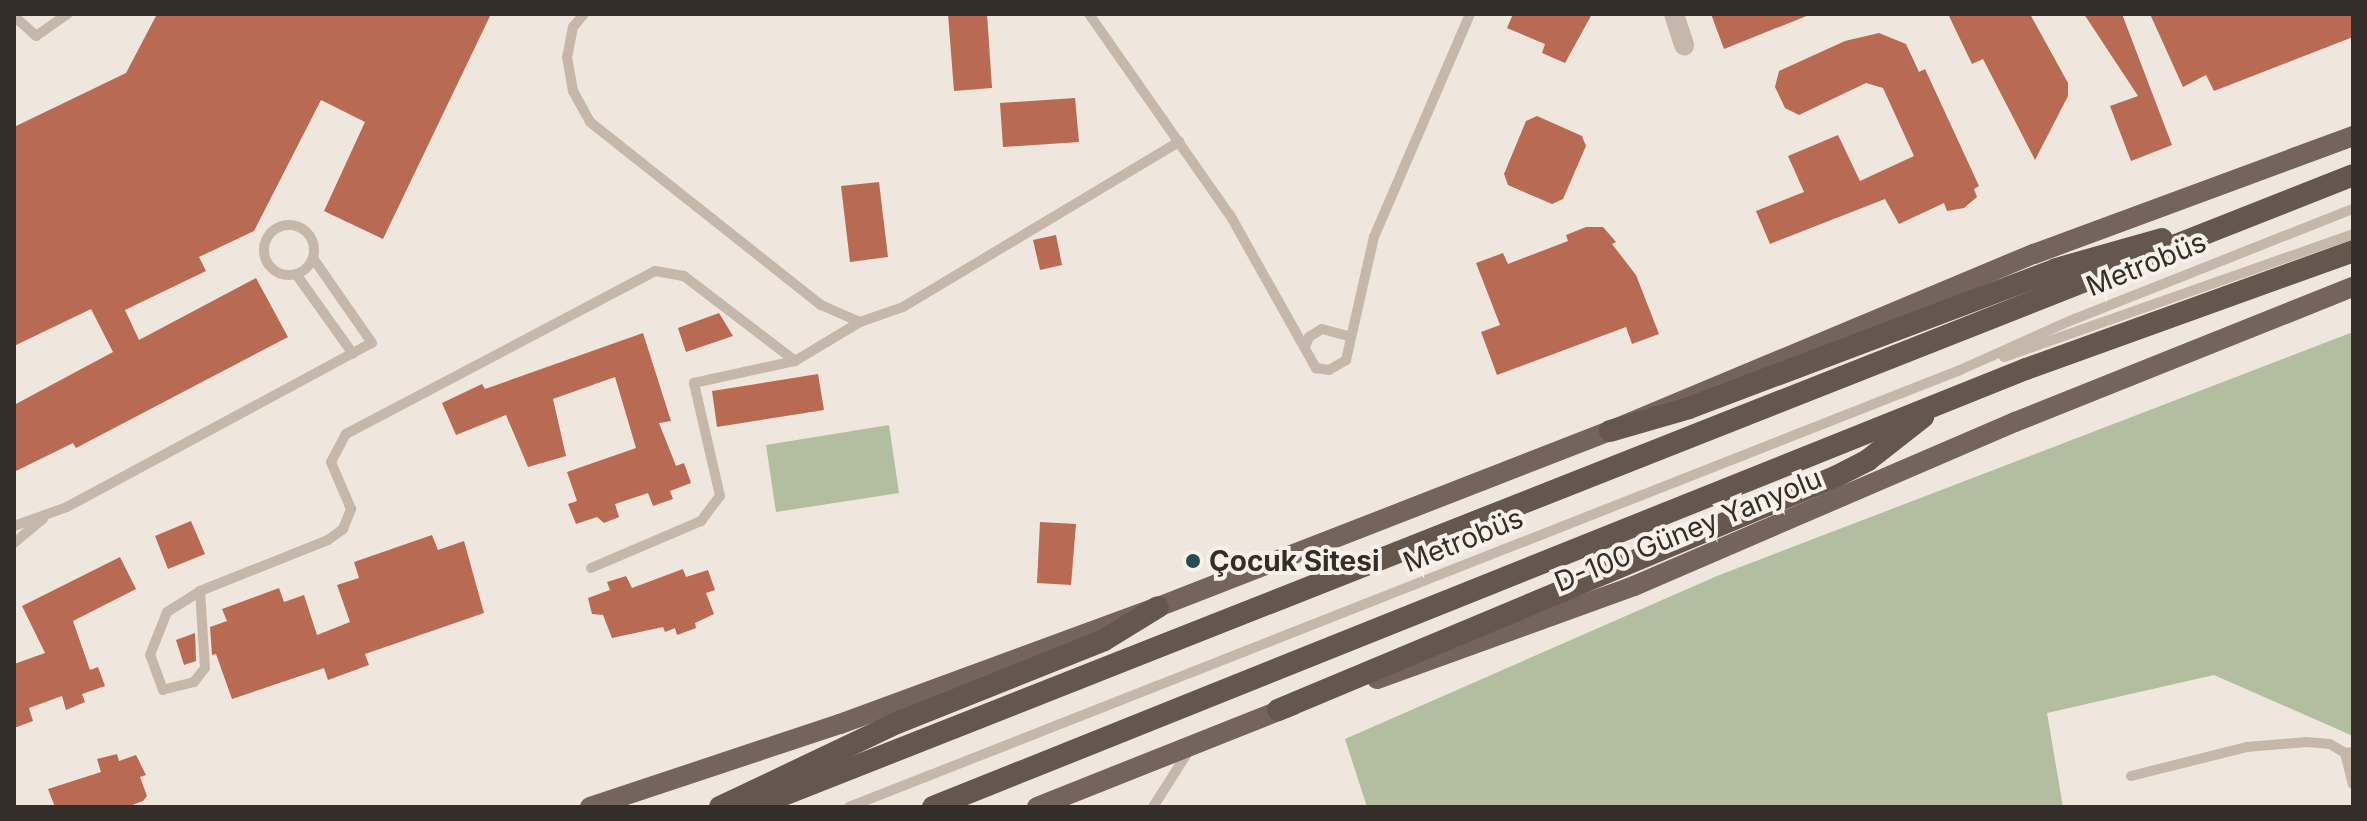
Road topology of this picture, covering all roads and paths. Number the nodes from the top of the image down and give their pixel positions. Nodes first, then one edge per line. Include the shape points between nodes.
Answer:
1 (68, 14) edge
2 (584, 14) edge
3 (1089, 14) edge
4 (1470, 14) edge
5 (1674, 14) edge
6 (14, 16) edge
7 (1684, 45) dead end
8 (2353, 136) edge
9 (1179, 142) junction
10 (2353, 175) edge
11 (2353, 209) edge
12 (2353, 234) edge
13 (2195, 237) junction
14 (2353, 251) edge
15 (313, 258) junction
16 (296, 274) junction
17 (2353, 287) edge
18 (860, 322) junction
19 (1348, 336) junction
20 (1305, 347) junction
21 (353, 354) junction
22 (795, 361) junction
23 (1960, 370) junction
24 (1935, 406) junction
25 (1610, 431) junction
26 (47, 515) junction
27 (14, 526) edge
28 (14, 543) edge
29 (591, 568) dead end
30 (200, 591) junction
31 (1158, 607) junction
32 (1278, 710) junction
33 (1193, 745) junction
34 (2349, 752) edge
35 (2131, 776) dead end
36 (2353, 784) edge
37 (590, 807) edge
38 (720, 807) edge
39 (753, 807) edge
40 (849, 807) edge
41 (933, 807) edge
42 (1037, 807) edge
43 (1153, 807) edge

1 - 6 lane via 36,36
2 - 18 lane via 573,27 567,57 573,91 590,122 821,305
3 - 9 lane
4 - 19 lane via 1374,237
5 - 7 street
8 - 25 main road via 2034,254
9 - 18 lane via 903,307
9 - 20 lane via 1230,215
10 - 13 highway
11 - 23 lane, Metrobüs
12 - 23 lane, Metrobüs
13 - 25 highway via 2115,249 1689,408
13 - 39 highway
14 - 24 highway
15 - 16 lane
15 - 16 lane via 313,241 302,229 287,225 272,232 265,246 268,262 280,273
15 - 21 lane via 372,343
16 - 21 lane
17 - 32 main road, D-100 Güney Yanyolu via 2028,416 1634,586
18 - 22 lane
19 - 20 lane via 1322,329
19 - 20 lane via 1346,360 1338,369 1316,368
21 - 26 lane
22 - 29 lane via 694,383 720,496 701,521
22 - 30 lane via 684,276 655,271 346,434 331,462 351,509 343,529 328,540
23 - 40 lane, Metrobüs
24 - 32 highway via 1901,437 1837,476
24 - 41 highway
25 - 31 main road
26 - 27 lane
26 - 28 lane
30 - 30 lane via 205,668 194,682 163,690 150,655 167,612
31 - 37 main road via 840,724
31 - 38 highway via 1104,640 897,723
32 - 33 main road, D-100 Güney Yanyolu
33 - 42 main road, D-100 Güney Yanyolu
33 - 43 lane
34 - 35 lane via 2307,742 2247,747
34 - 36 lane

